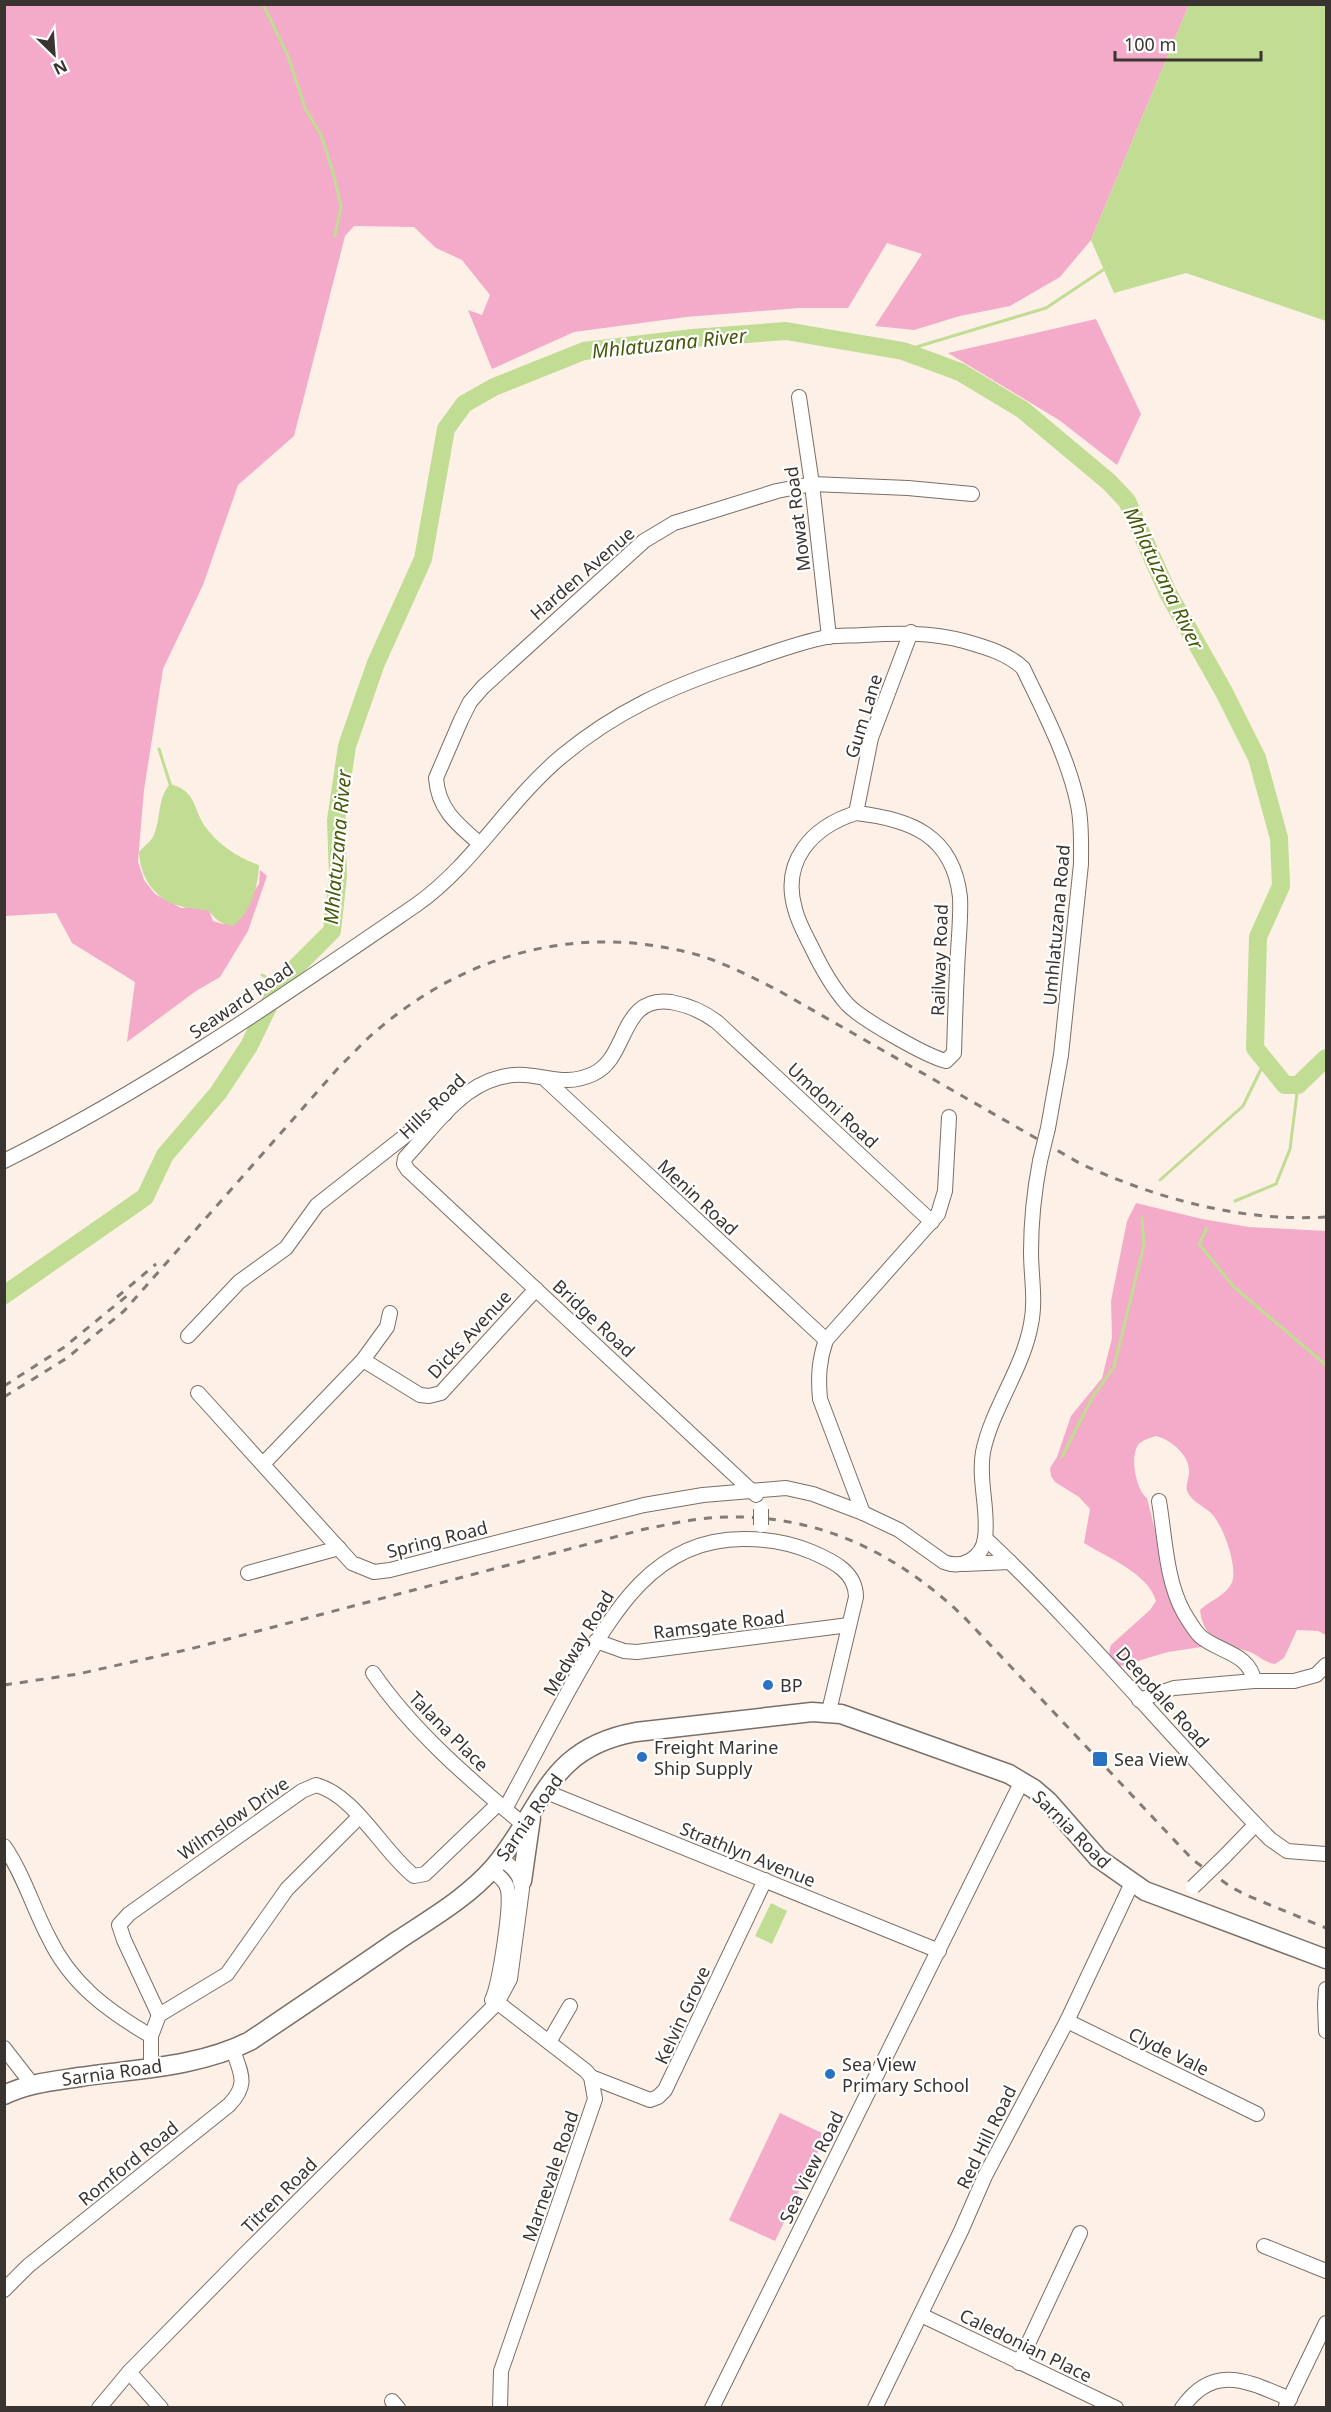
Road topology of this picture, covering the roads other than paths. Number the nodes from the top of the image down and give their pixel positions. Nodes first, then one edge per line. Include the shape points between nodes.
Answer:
1 (799, 397) dead end
2 (812, 484) junction
3 (972, 494) dead end
4 (911, 632) junction
5 (829, 637) junction
6 (856, 813) junction
7 (479, 843) junction
8 (709, 1015) joint
9 (546, 1080) junction
10 (447, 1114) junction
11 (949, 1117) dead end
12 (4, 1161) edge
13 (408, 1170) joint
14 (932, 1222) junction
15 (536, 1289) junction
16 (390, 1313) dead end
17 (188, 1336) dead end
18 (826, 1340) junction
19 (363, 1360) junction
20 (198, 1394) dead end
21 (263, 1464) junction
22 (755, 1492) junction
23 (1159, 1501) dead end
24 (863, 1513) junction
25 (761, 1532) junction
26 (985, 1538) junction
27 (339, 1548) junction
28 (1010, 1562) junction
29 (963, 1564) junction
30 (248, 1573) dead end
31 (849, 1625) junction
32 (596, 1641) junction
33 (1326, 1665) edge
34 (373, 1673) dead end
35 (1254, 1681) junction
36 (1139, 1700) junction
37 (829, 1711) junction
38 (1022, 1781) junction
39 (544, 1791) junction
40 (502, 1806) junction
41 (359, 1817) junction
42 (527, 1819) junction
43 (1255, 1825) junction
44 (4, 1846) edge
45 (1326, 1854) edge
46 (497, 1864) junction
47 (765, 1880) junction
48 (522, 1881) junction
49 (1132, 1883) junction
50 (1171, 1902) junction
51 (939, 1951) junction
52 (1326, 1959) edge
53 (1326, 1989) edge
54 (492, 2004) junction
55 (570, 2006) dead end
56 (159, 2015) junction
57 (1066, 2021) junction
58 (1326, 2031) edge
59 (151, 2036) junction
60 (549, 2042) junction
61 (4, 2048) edge
62 (233, 2050) junction
63 (151, 2067) junction
64 (591, 2077) junction
65 (32, 2084) junction
66 (4, 2095) edge
67 (1257, 2114) dead end
68 (1080, 2233) dead end
69 (1264, 2246) dead end
70 (1326, 2271) edge
71 (4, 2290) edge
72 (921, 2314) junction
73 (1326, 2323) edge
74 (1019, 2363) junction
75 (129, 2372) junction
76 (1288, 2403) edge
77 (99, 2408) edge
78 (161, 2408) edge
79 (500, 2408) edge
80 (712, 2408) edge
81 (874, 2408) edge
82 (1116, 2408) edge
83 (1182, 2408) edge

1 - 2 street, Mowat Road
2 - 3 street, Harden Avenue
2 - 5 street, Mowat Road
2 - 7 street, Harden Avenue via 674,523 644,541 483,687 470,702 436,778 437,792 448,815
4 - 5 street, Umhlatuzana Road
4 - 6 street, Gum Lane via 871,738
4 - 26 street, Umhlatuzana Road, bridge via 974,644 1023,668 1070,774 1082,833 1061,1055 1031,1219 1031,1326 983,1452
5 - 7 street, Umhlatuzana Road via 681,684 640,702 561,757
6 - 6 street, Railway Road via 914,826 934,840 952,867 960,898 954,1053 946,1061 866,1020 849,1006 823,971 798,919 791,881 798,855 825,828
7 - 12 street, Seaward Road via 464,863 419,903 205,1045 108,1105
8 - 9 street, Hills Road via 681,1004 656,1002 632,1017 611,1060 601,1070 582,1078
8 - 14 street, Umdoni Road
9 - 10 street, Hills Road via 498,1076 472,1088
9 - 18 street, Menin Road
10 - 13 street, Hills Road via 405,1158
10 - 17 street via 436,1115 419,1125 317,1205 286,1248 239,1282
11 - 14 street via 945,1191
13 - 15 street, Bridge Road
14 - 18 street
15 - 19 street, Dicks Avenue via 441,1393 420,1395
15 - 22 street, Bridge Road
16 - 19 street via 387,1327
18 - 24 street via 818,1368 820,1399
19 - 21 street
20 - 21 street, Spring Road
21 - 27 street, Spring Road
22 - 24 street via 786,1488
22 - 25 street, bridge via 761,1509
22 - 27 street, Spring Road via 703,1495 644,1505 390,1570 362,1569
23 - 35 street via 1169,1562 1184,1613 1201,1636 1246,1662
24 - 29 street via 899,1530 944,1562
25 - 31 street, Medway Road via 813,1552 852,1577 856,1597
25 - 32 street, Medway Road via 701,1543 671,1557 628,1594
26 - 28 street, Deepdale Road
26 - 29 street via 977,1555
27 - 30 street
28 - 29 street
28 - 36 street, Deepdale Road via 1088,1641
31 - 32 street, Ramsgate Road via 637,1652
31 - 37 street, Medway Road
32 - 40 street, Medway Road
33 - 35 street via 1305,1679
34 - 40 street, Talana Place via 398,1707
35 - 36 street via 1174,1688
36 - 43 street, Deepdale Road
37 - 38 main road, Sarnia Road
37 - 39 main road, Sarnia Road via 620,1735 591,1745 577,1755
38 - 49 main road, Sarnia Road via 1048,1802 1098,1858
38 - 51 street, Sea View Road
39 - 42 main road, Sarnia Road
39 - 47 street, Strathlyn Avenue
40 - 41 street, Wilmslow Drive via 420,1876 409,1872
40 - 42 street
41 - 56 street via 287,1888 227,1974
41 - 56 street, Wilmslow Drive via 330,1791 316,1785 309,1787 129,1914 119,1925
42 - 46 main road, Sarnia Road
42 - 48 main road
43 - 45 street, Deepdale Road via 1287,1851
43 - 50 street, bridge via 1192,1887
44 - 59 street via 70,1973 97,2001
46 - 48 street via 518,1873
46 - 54 street, Titren Road via 509,1896
46 - 62 main road, Sarnia Road via 467,1894
47 - 51 street, Strathlyn Avenue
47 - 64 street, Kelvin Grove via 665,2090 650,2100
48 - 54 street, Titren Road via 510,1979
49 - 50 main road, Sarnia Road
49 - 57 street, Red Hill Road
50 - 52 main road, Sarnia Road
51 - 80 street, Sea View Road
53 - 58 street
54 - 60 street
54 - 75 street, Titren Road
55 - 60 street
56 - 59 street
57 - 67 street, Clyde Vale
57 - 72 street, Red Hill Road via 985,2176
59 - 63 street
60 - 64 street
61 - 65 street
62 - 63 main road, Sarnia Road
62 - 71 street, Romford Road via 243,2084 236,2098 28,2266
63 - 65 main road, Sarnia Road
64 - 79 street, Marnevale Road via 595,2099 592,2112 501,2371
65 - 66 main road, Sarnia Road
68 - 74 street
69 - 70 street
72 - 74 street, Caledonian Place
72 - 81 street, Red Hill Road
73 - 76 street
74 - 82 street, Caledonian Place
75 - 77 street, Titren Road
75 - 78 street
76 - 83 street via 1235,2378 1208,2385

